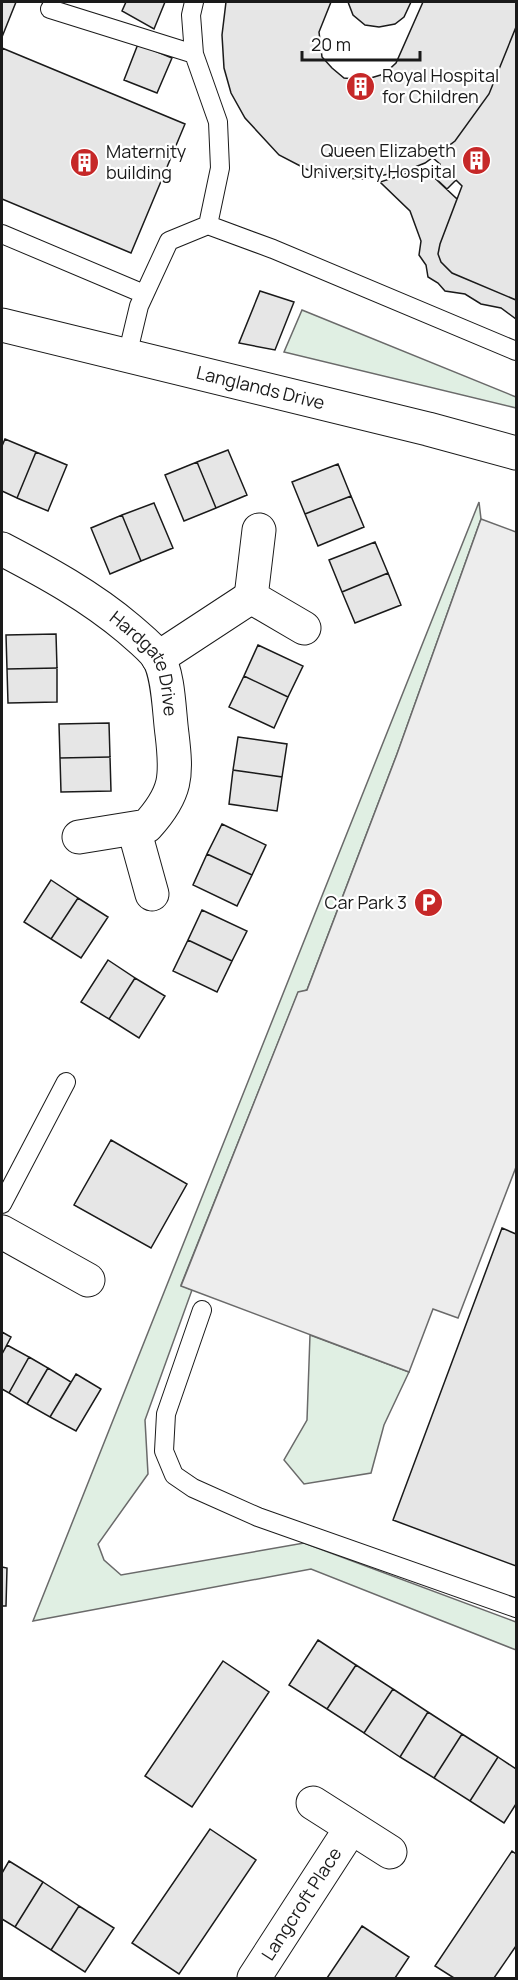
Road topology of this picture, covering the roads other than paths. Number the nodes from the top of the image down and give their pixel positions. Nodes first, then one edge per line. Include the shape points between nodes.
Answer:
1 (194, 2) edge
2 (50, 9) dead end
3 (194, 54) junction
4 (208, 225) junction
5 (2, 234) edge
6 (144, 294) junction
7 (2, 326) edge
8 (516, 351) edge
9 (127, 356) junction
10 (516, 453) edge
11 (259, 530) dead end
12 (2, 549) edge
13 (251, 597) junction
14 (304, 628) dead end
15 (158, 658) junction
16 (134, 829) junction
17 (79, 837) dead end
18 (152, 894) dead end
19 (66, 1082) dead end
20 (2, 1204) edge
21 (2, 1232) edge
22 (88, 1280) dead end
23 (202, 1310) dead end
24 (516, 1608) edge
25 (313, 1803) dead end
26 (351, 1828) junction
27 (390, 1852) dead end
28 (254, 1978) edge

1 - 3 lane
2 - 3 lane
3 - 4 lane via 218,122 220,168
4 - 6 lane via 169,241
4 - 8 lane
5 - 6 lane
6 - 9 lane
7 - 9 street, Langlands Drive
9 - 10 street, Langlands Drive
11 - 13 street
12 - 15 street, Hardgate Drive via 104,608
13 - 14 street
13 - 15 street
15 - 16 street, Hardgate Drive via 167,691 175,775 169,799 147,825
16 - 17 street, Hardgate Drive
16 - 18 street
19 - 20 lane
21 - 22 street
23 - 24 lane via 166,1414 164,1450 174,1475 193,1488 258,1517
25 - 26 street, Langcroft Place
26 - 27 street, Langcroft Place
26 - 28 street, Langcroft Place

